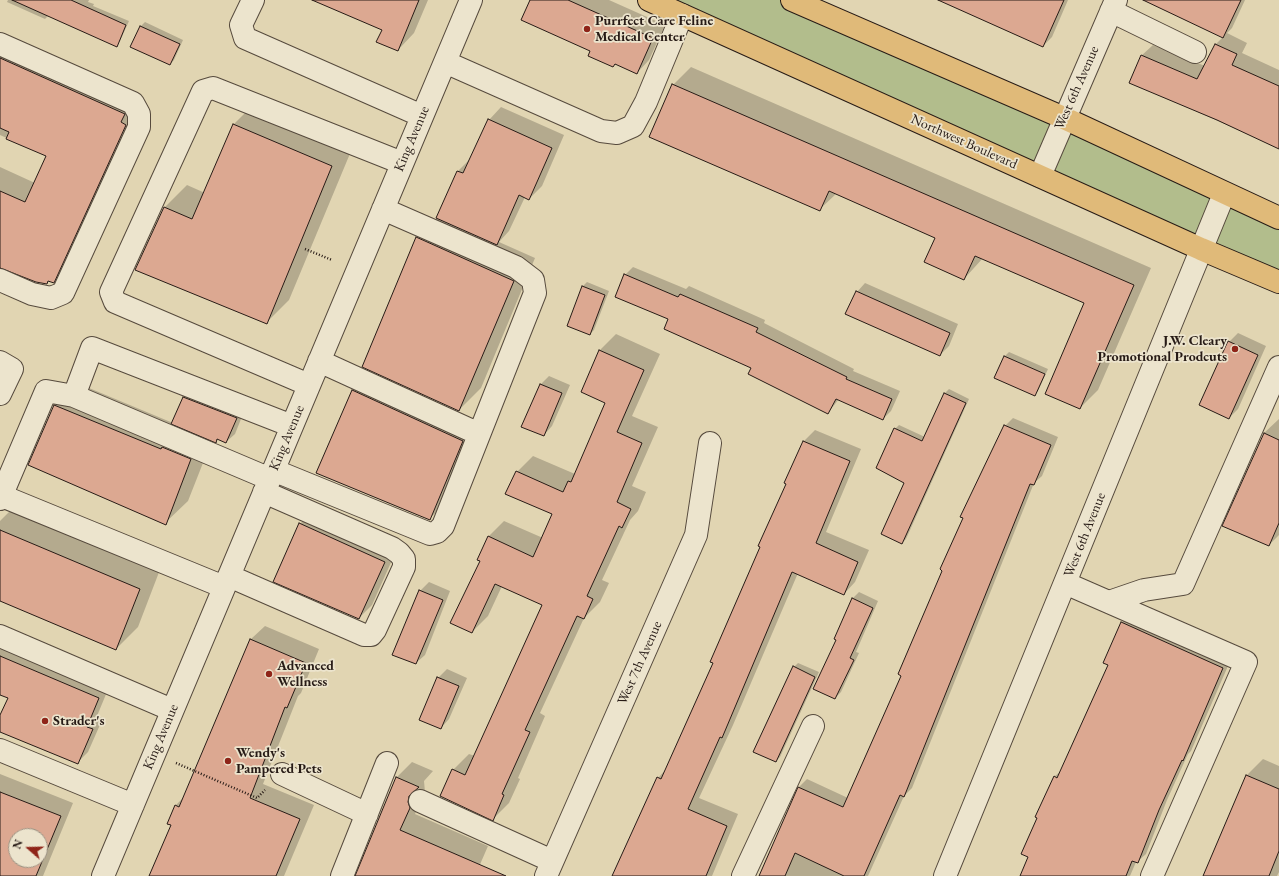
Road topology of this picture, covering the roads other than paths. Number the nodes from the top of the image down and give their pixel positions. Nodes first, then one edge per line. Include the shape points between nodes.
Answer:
1 (252, 0) edge
2 (471, 0) edge
3 (649, 0) edge
4 (792, 0) edge
5 (1113, 5) edge
6 (682, 15) junction
7 (0, 44) edge
8 (1195, 52) dead end
9 (445, 62) junction
10 (422, 116) junction
11 (1064, 118) junction
12 (402, 163) junction
13 (1040, 176) junction
14 (1224, 194) junction
15 (383, 209) junction
16 (1279, 218) edge
17 (1201, 249) junction
18 (0, 280) edge
19 (1279, 282) edge
20 (319, 361) junction
21 (0, 362) edge
22 (1279, 367) edge
23 (309, 385) junction
24 (0, 394) edge
25 (74, 396) junction
26 (292, 426) junction
27 (479, 434) junction
28 (710, 443) dead end
29 (269, 480) junction
30 (1, 498) edge
31 (227, 581) junction
32 (1065, 583) junction
33 (1109, 602) junction
34 (0, 636) edge
35 (172, 710) junction
36 (813, 726) dead end
37 (0, 750) edge
38 (387, 763) dead end
39 (282, 774) road end
40 (420, 801) dead end
41 (133, 804) junction
42 (367, 814) junction
43 (549, 868) edge
44 (103, 876) edge
45 (342, 876) edge
46 (743, 876) edge
47 (945, 876) edge
48 (1152, 876) edge

1 - 10 street via 241,25 245,38
2 - 9 street, King Avenue
3 - 6 main road, Northwest Boulevard
4 - 11 main road
5 - 8 street
5 - 11 street, West 6th Avenue
6 - 9 street via 646,102 632,126 617,133 600,131
6 - 13 main road, Northwest Boulevard
7 - 18 street via 133,103 139,114 139,127 63,294 51,298 32,294
9 - 10 street, King Avenue
10 - 12 street, King Avenue
11 - 13 street, West 6th Avenue
11 - 14 main road
12 - 15 street, King Avenue
12 - 23 street via 213,88 202,91 111,292 115,302
13 - 17 main road, Northwest Boulevard
14 - 16 main road
14 - 17 street, West 6th Avenue
15 - 20 street, King Avenue
15 - 27 street via 516,267 533,280 536,292
17 - 19 main road, Northwest Boulevard
17 - 32 street, West 6th Avenue
20 - 23 street, King Avenue
20 - 27 street
21 - 24 street via 12,368
22 - 33 street via 1183,584 1144,590
23 - 26 street, King Avenue
25 - 26 street via 92,348
25 - 29 street
25 - 30 street via 46,391
26 - 29 street, King Avenue
27 - 29 street via 443,526 430,534
28 - 43 street, West 7th Avenue via 696,535
29 - 31 street, King Avenue
29 - 31 street via 399,552 404,559 404,567 376,630 371,635 364,635
30 - 31 street
31 - 35 street, King Avenue
32 - 33 street
32 - 47 street, West 6th Avenue
33 - 48 street via 1246,662
34 - 35 street
35 - 41 street, King Avenue
36 - 46 street
37 - 41 street
38 - 42 street
39 - 42 street
40 - 43 street
41 - 44 street, King Avenue
42 - 45 street

